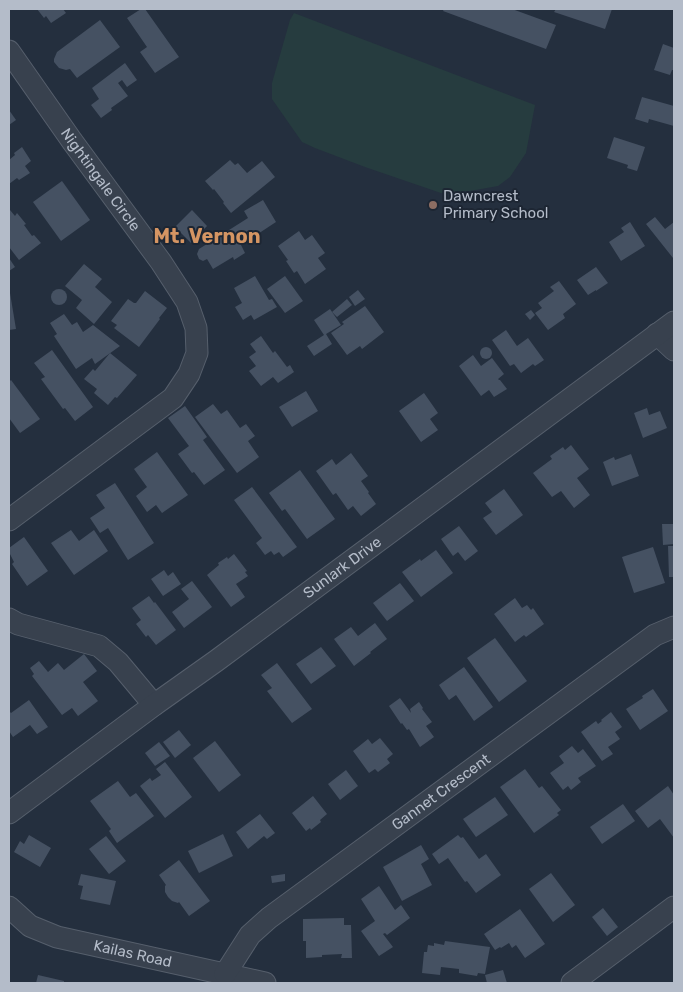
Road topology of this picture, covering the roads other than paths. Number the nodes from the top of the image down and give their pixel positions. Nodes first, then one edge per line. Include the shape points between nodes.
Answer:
1 (9, 51) edge
2 (674, 322) edge
3 (657, 334) junction
4 (674, 350) edge
5 (9, 520) edge
6 (9, 619) edge
7 (674, 627) edge
8 (154, 705) junction
9 (9, 813) edge
10 (9, 907) edge
11 (674, 907) edge
12 (225, 974) junction
13 (265, 983) edge
14 (572, 983) edge

1 - 5 street, Nightingale Circle via 188,302 196,328 197,353 189,374 173,398
2 - 3 street, Sunlark Drive
3 - 4 street
3 - 8 street, Sunlark Drive
6 - 8 street via 99,646 118,662
7 - 12 street, Gannet Crescent via 655,635 269,918 250,935
8 - 9 street, Sunlark Drive
10 - 12 street, Kailas Road via 30,926 57,938
11 - 14 street
12 - 13 street, Kailas Road

